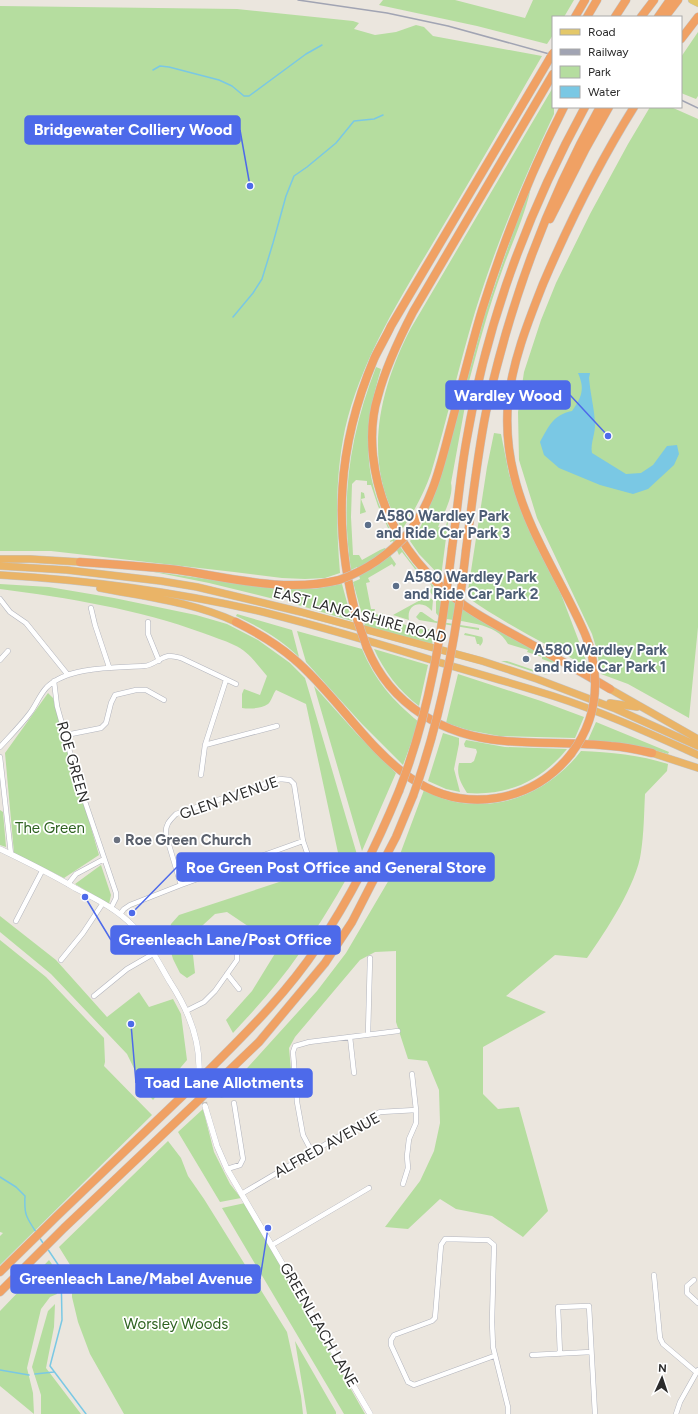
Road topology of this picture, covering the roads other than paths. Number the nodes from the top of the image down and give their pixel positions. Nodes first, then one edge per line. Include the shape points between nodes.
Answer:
1 (585, 0) edge
2 (597, 0) edge
3 (626, 0) edge
4 (692, 0) edge
5 (677, 1) edge
6 (652, 2) edge
7 (698, 3) edge
8 (576, 16) edge
9 (588, 16) edge
10 (616, 16) edge
11 (642, 16) edge
12 (659, 16) edge
13 (666, 16) edge
14 (670, 16) edge
15 (698, 17) edge
16 (682, 38) edge
17 (552, 56) edge
18 (552, 76) edge
19 (564, 108) edge
20 (584, 108) edge
21 (599, 108) edge
22 (608, 108) edge
23 (633, 108) edge
24 (540, 237) junction
25 (0, 559) edge
26 (80, 562) joint
27 (0, 566) edge
28 (0, 575) edge
29 (55, 579) junction
30 (0, 599) edge
31 (90, 608) dead end
32 (148, 622) dead end
33 (236, 622) joint
34 (8, 651) dead end
35 (0, 660) edge
36 (159, 660) junction
37 (109, 667) junction
38 (68, 675) junction
39 (226, 680) junction
40 (54, 681) junction
41 (236, 684) dead end
42 (610, 689) joint
43 (164, 700) dead end
44 (600, 703) junction
45 (641, 707) junction
46 (277, 726) dead end
47 (66, 735) junction
48 (698, 739) edge
49 (205, 745) junction
50 (698, 746) edge
51 (0, 747) edge
52 (652, 753) joint
53 (698, 755) edge
54 (0, 757) edge
55 (698, 768) edge
56 (201, 775) dead end
57 (0, 806) edge
58 (6, 811) junction
59 (303, 842) junction
60 (1, 852) edge
61 (11, 854) junction
62 (104, 859) junction
63 (312, 867) dead end
64 (42, 871) junction
65 (68, 884) junction
66 (181, 885) junction
67 (103, 903) junction
68 (111, 908) junction
69 (120, 914) junction
70 (16, 921) dead end
71 (210, 936) dead end
72 (153, 954) junction
73 (370, 958) dead end
74 (61, 960) dead end
75 (227, 974) junction
76 (239, 989) dead end
77 (94, 996) dead end
78 (186, 1011) junction
79 (398, 1031) dead end
80 (368, 1034) junction
81 (350, 1036) junction
82 (203, 1071) junction
83 (354, 1073) dead end
84 (412, 1074) dead end
85 (234, 1103) dead end
86 (205, 1106) tunnel mouth
87 (416, 1110) junction
88 (312, 1152) junction
89 (228, 1169) junction
90 (403, 1184) dead end
91 (369, 1188) dead end
92 (242, 1193) junction
93 (272, 1245) junction
94 (0, 1272) edge
95 (654, 1275) dead end
96 (694, 1280) dead end
97 (0, 1292) edge
98 (698, 1303) edge
99 (591, 1352) junction
100 (560, 1354) junction
101 (532, 1355) dead end
102 (494, 1356) junction
103 (697, 1371) edge
104 (370, 1414) edge
105 (508, 1414) edge
106 (595, 1414) edge
107 (676, 1414) edge

1 - 8 highway
2 - 9 highway
3 - 10 highway
4 - 7 main road
5 - 12 highway
5 - 13 highway
5 - 14 highway
6 - 11 highway
15 - 16 highway
17 - 52 highway, bridge via 374,358 358,403 346,450 341,515 345,564 358,622 368,648 382,675 399,697 422,715 474,736 504,741 611,746
18 - 42 highway via 413,312 394,349 378,396 373,422 373,448 377,482 394,529 430,576 465,606
19 - 26 highway, bridge via 540,158 482,310 438,476 423,510 410,531 390,551 377,562 338,580 302,586 271,585 177,570
20 - 82 highway, bridge via 530,221 497,313 482,367 466,442 445,607 432,681 416,742 399,791 376,847 318,947 258,1021
21 - 24 highway via 569,165
22 - 24 highway
23 - 33 highway, bridge via 591,181 551,267 524,335 513,372 508,403 507,432 518,491 583,629 594,668 595,693 591,715 584,734 571,754 542,781 524,791 506,796 473,799 435,791 395,767 295,660 274,644
24 - 97 highway, bridge via 511,319 486,412 445,690 428,753 396,837 352,922 325,963 259,1042
25 - 26 highway
27 - 44 highway, EAST LANCASHIRE ROAD via 128,577 197,587 482,661
28 - 29 highway, EAST LANCASHIRE ROAD
29 - 33 highway via 185,604
29 - 53 highway, EAST LANCASHIRE ROAD via 195,598 334,631 558,698 618,720
30 - 38 street via 10,612 26,623
31 - 37 street
32 - 36 street via 148,634
34 - 35 street
36 - 37 street via 148,666
36 - 39 street via 168,656 181,658
37 - 38 street
38 - 40 street
39 - 41 street
39 - 49 street
40 - 47 street, ROE GREEN via 57,706
40 - 51 street
42 - 45 highway
43 - 47 street via 146,690 115,695 110,703 106,723 101,728
44 - 45 highway
44 - 50 highway, EAST LANCASHIRE ROAD
45 - 48 highway
46 - 49 street
47 - 62 street, ROE GREEN via 78,781
49 - 56 street
52 - 55 highway
54 - 58 street
57 - 58 street
58 - 61 street
59 - 63 street, GLEN AVENUE
59 - 66 street
59 - 66 street, GLEN AVENUE via 294,784 290,780 280,779 176,814 166,827 166,835
60 - 61 street
61 - 64 street
62 - 65 street via 76,874
62 - 68 street, ROE GREEN via 116,893
64 - 65 street
64 - 70 street
65 - 67 street
66 - 69 street via 130,905
67 - 68 street
67 - 74 street
68 - 69 street
69 - 72 street via 134,927
71 - 75 street via 237,953 237,960
72 - 77 street via 127,969
72 - 78 street
73 - 80 street
75 - 76 street
75 - 78 street via 215,992 204,1002
78 - 82 street via 196,1037
79 - 80 street
80 - 81 street
81 - 83 street
81 - 88 street via 309,1042 295,1046 293,1052 297,1102 303,1135
82 - 94 highway, bridge via 196,1083
84 - 87 street
85 - 89 street via 243,1159 240,1165
86 - 89 street, GREENLEACH LANE via 217,1146
87 - 88 street, ALFRED AVENUE via 380,1112
87 - 90 street via 416,1123 409,1140 408,1168
88 - 92 street, ALFRED AVENUE
89 - 92 street, GREENLEACH LANE
91 - 93 street
92 - 93 street, GREENLEACH LANE
93 - 104 street, GREENLEACH LANE
95 - 103 street via 652,1282 660,1338 663,1344
96 - 98 street via 687,1286 687,1293
99 - 100 street
99 - 100 street via 589,1306 558,1307
99 - 106 street
100 - 101 street
102 - 102 street via 414,1385 408,1382 391,1344 394,1335 435,1318 441,1245 445,1239 488,1240 494,1245
102 - 105 street
103 - 107 street

